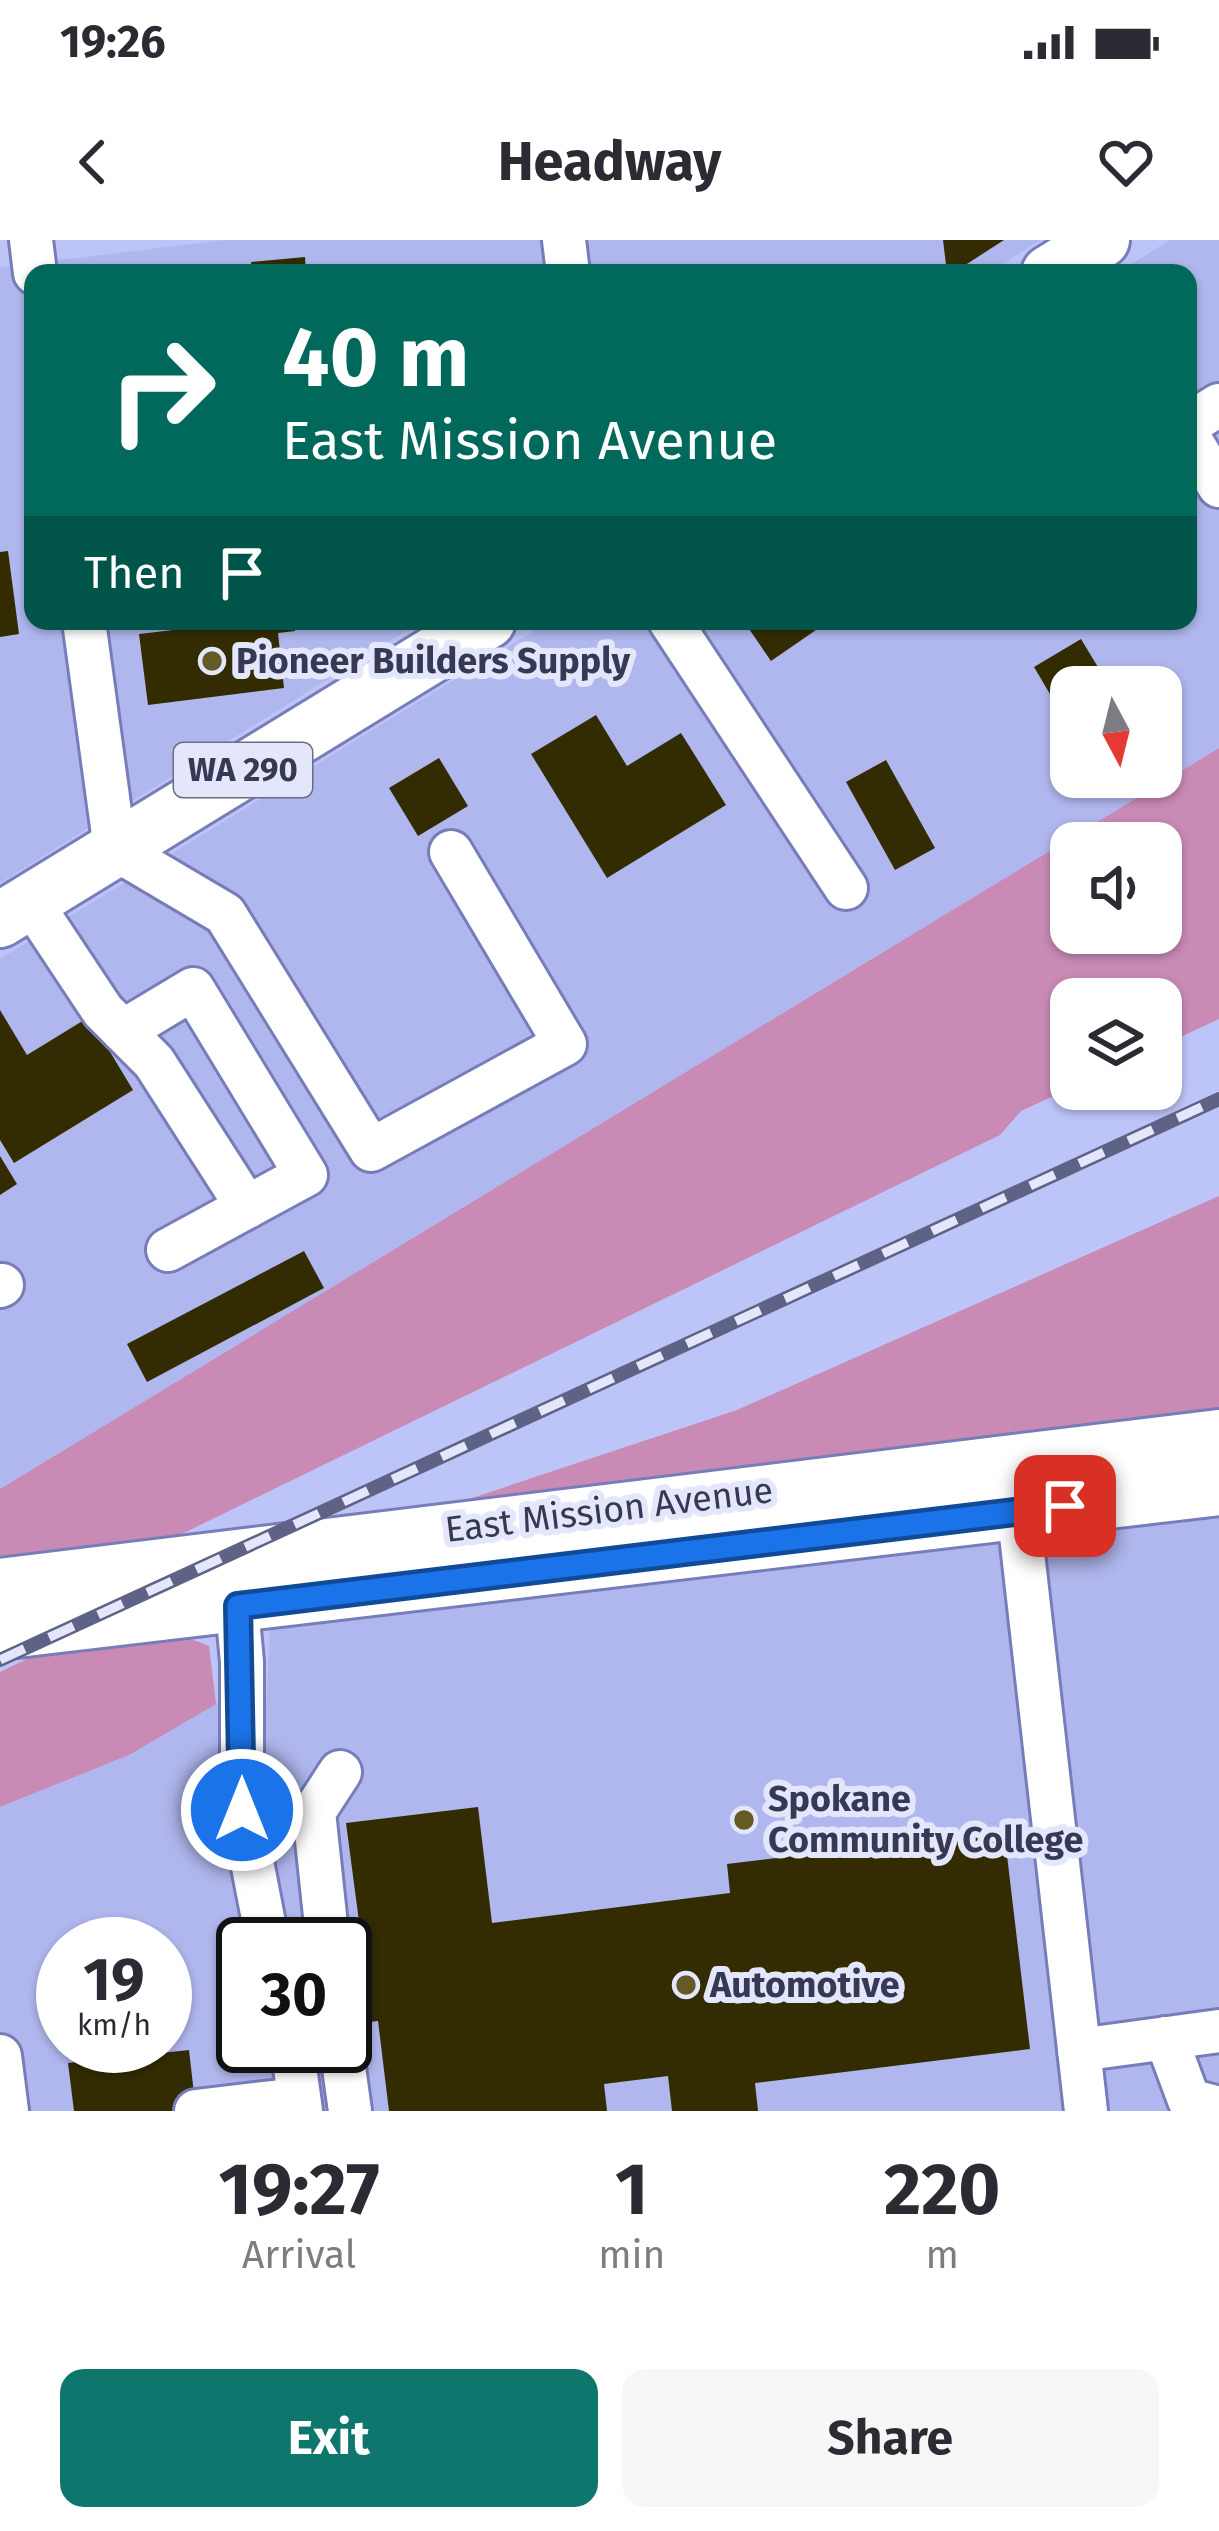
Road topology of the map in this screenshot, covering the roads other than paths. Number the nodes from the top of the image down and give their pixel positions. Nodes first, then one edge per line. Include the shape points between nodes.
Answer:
1 (1197, 451) edge
2 (1219, 486) edge
3 (85, 630) edge
4 (473, 630) edge
5 (676, 630) edge
6 (115, 849) junction
7 (451, 852) dead end
8 (846, 889) dead end
9 (15, 911) edge
10 (124, 1031) junction
11 (248, 1207) junction
12 (168, 1250) dead end
13 (1219, 1437) edge
14 (1016, 1487) junction
15 (1219, 1488) edge
16 (235, 1581) junction
17 (0, 1586) edge
18 (0, 1632) edge
19 (340, 1772) dead end
20 (263, 1917) edge
21 (325, 1917) edge
22 (1219, 2031) edge
23 (1166, 2038) junction
24 (1079, 2050) junction
25 (0, 2056) edge
26 (296, 2073) edge
27 (345, 2073) edge
28 (300, 2105) edge
29 (1219, 2108) edge
30 (7, 2111) edge
31 (196, 2111) edge
32 (350, 2111) edge
33 (1086, 2111) edge

1 - 2 street
3 - 6 street
4 - 6 main road, WA 290
5 - 8 street
6 - 7 street via 225,914 371,1150 565,1044
6 - 9 main road, WA 290
9 - 10 street
10 - 11 street via 154,1062
10 - 11 street via 193,988 306,1175
11 - 12 street
13 - 14 main road, East Mission Avenue
14 - 15 main road, East Mission Avenue
14 - 16 main road, East Mission Avenue
14 - 24 street
16 - 17 main road, East Mission Avenue
16 - 18 main road, East Mission Avenue
16 - 20 street via 242,1810
19 - 21 street via 314,1812
22 - 23 street
23 - 24 street
23 - 29 street via 1189,2100
24 - 33 street
25 - 30 street
26 - 28 street
27 - 32 street
28 - 31 street

